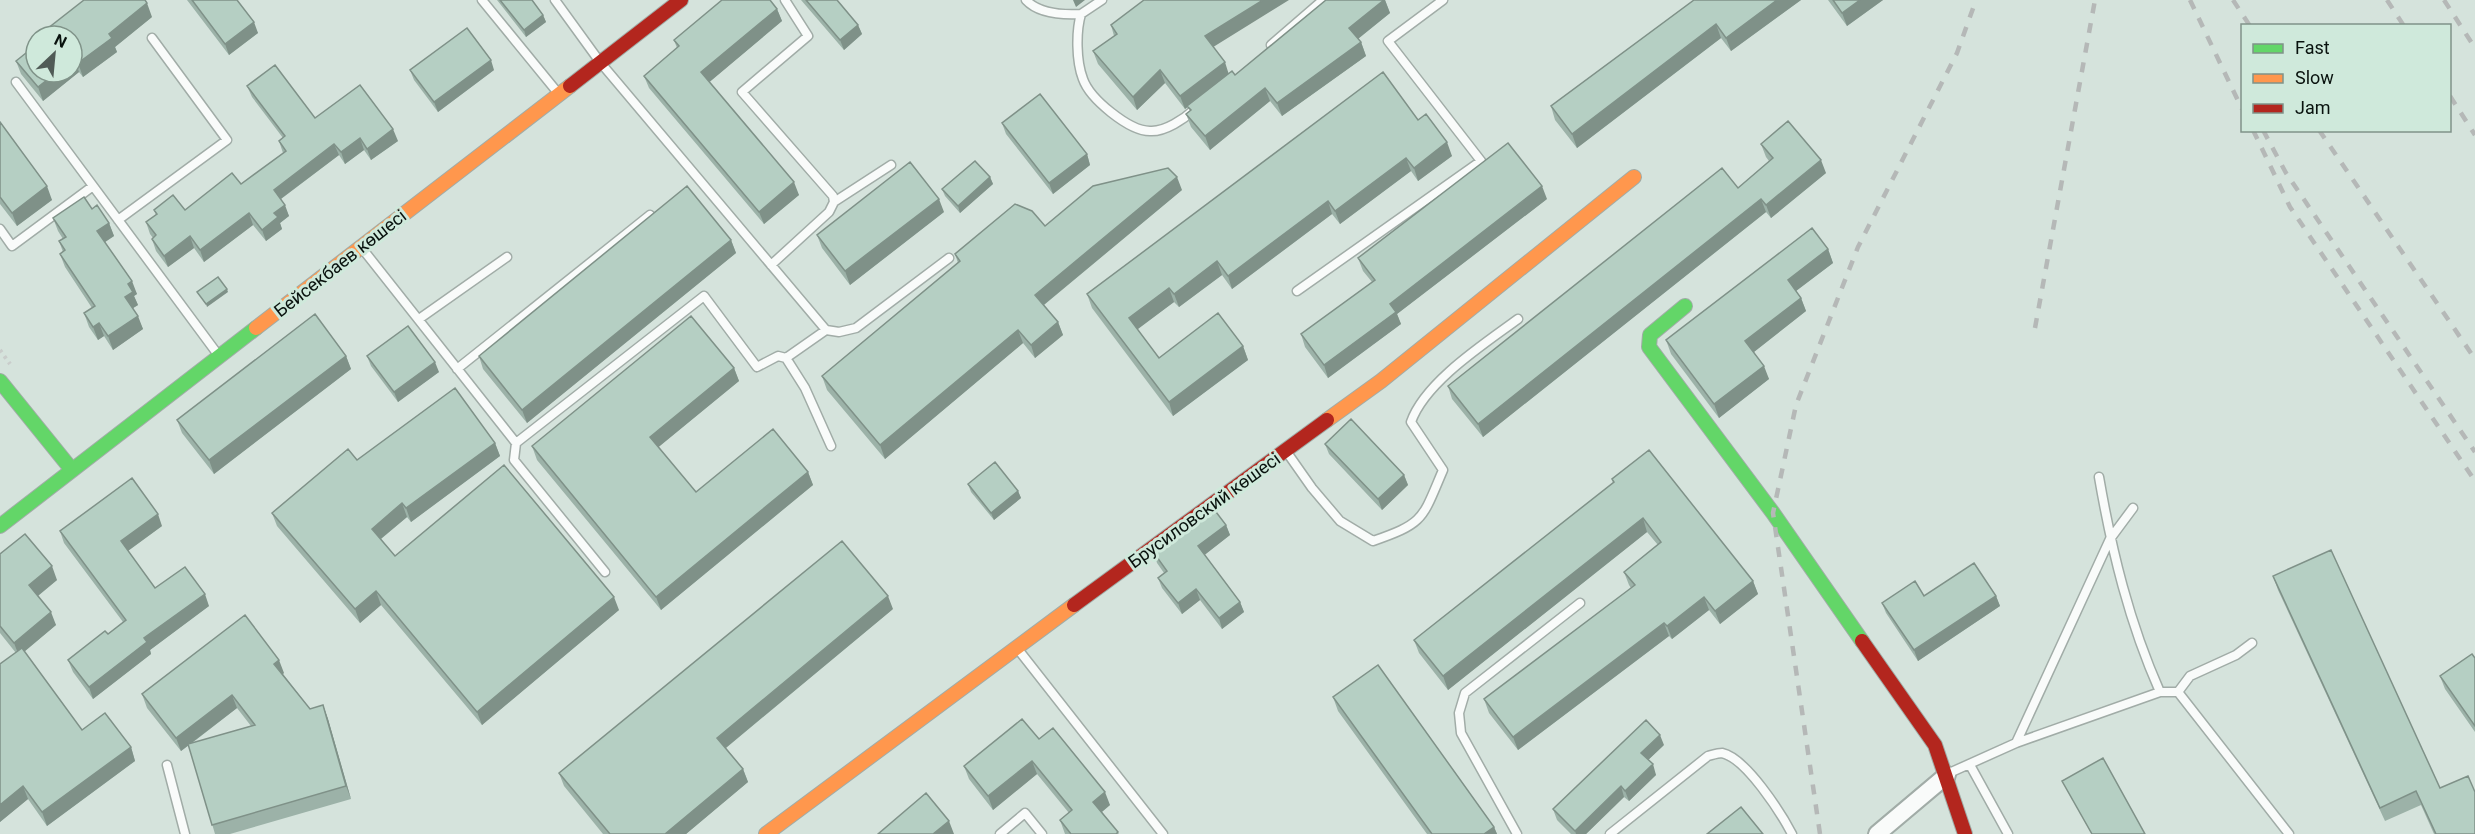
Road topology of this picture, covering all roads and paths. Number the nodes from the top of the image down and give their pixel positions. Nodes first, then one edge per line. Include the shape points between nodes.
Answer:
1 (482, 0) edge
2 (555, 0) edge
3 (681, 0) edge
4 (785, 0) edge
5 (1026, 0) edge
6 (1102, 0) edge
7 (1323, 0) edge
8 (1443, 0) edge
9 (1081, 14) junction
10 (152, 38) dead end
11 (1265, 51) edge
12 (600, 62) junction
13 (16, 82) edge
14 (558, 94) junction
15 (1202, 104) edge
16 (891, 165) dead end
17 (1634, 177) dead end
18 (93, 186) junction
19 (834, 202) junction
20 (650, 215) edge
21 (118, 220) junction
22 (0, 229) edge
23 (361, 247) junction
24 (507, 257) dead end
25 (949, 258) dead end
26 (771, 265) junction
27 (1297, 291) dead end
28 (1685, 306) dead end
29 (419, 319) junction
30 (1518, 319) dead end
31 (826, 330) junction
32 (219, 356) junction
33 (786, 358) junction
34 (457, 369) junction
35 (0, 381) edge
36 (516, 443) junction
37 (831, 446) dead end
38 (1286, 451) junction
39 (72, 470) junction
40 (2099, 477) dead end
41 (2133, 508) dead end
42 (0, 526) edge
43 (2110, 539) junction
44 (605, 572) dead end
45 (1580, 603) dead end
46 (2252, 643) dead end
47 (1016, 648) junction
48 (2160, 692) junction
49 (2178, 692) junction
50 (2016, 743) junction
51 (167, 765) dead end
52 (1970, 765) junction
53 (1947, 775) junction
54 (1883, 831) edge
55 (185, 834) edge
56 (766, 834) edge
57 (1000, 834) edge
58 (1042, 834) edge
59 (1162, 834) edge
60 (1517, 834) edge
61 (1610, 834) edge
62 (1792, 834) edge
63 (1965, 834) edge
64 (2008, 834) edge
65 (2289, 834) edge

1 - 14 lane
2 - 12 lane
3 - 12 street, Бейсекбаев көшесі
4 - 19 lane via 808,36 742,92 833,196
5 - 9 lane via 1059,16
6 - 9 lane
7 - 11 lane
8 - 27 lane via 1388,41 1481,161
9 - 15 lane via 1078,49 1083,79 1103,105 1135,129 1153,132 1183,119
10 - 21 lane via 227,140
12 - 14 street, Бейсекбаев көшесі
12 - 26 lane
13 - 18 lane
14 - 23 street, Бейсекбаев көшесі
16 - 19 lane
17 - 38 street, Брусиловский көшесі via 1381,381
18 - 21 lane
18 - 22 lane via 12,246
19 - 26 lane via 830,212
20 - 34 lane
21 - 32 lane
23 - 29 lane
23 - 32 street, Бейсекбаев көшесі
24 - 29 lane
25 - 31 lane via 856,328
26 - 31 lane
28 - 53 street via 1650,335 1649,347 1655,359 1812,568 1935,745
29 - 34 lane
30 - 38 lane via 1462,360 1416,407 1411,422 1443,470 1420,521 1403,531 1373,541 1340,521
31 - 33 lane
32 - 39 street, Бейсекбаев көшесі
33 - 36 lane via 778,356 758,367 704,296
33 - 37 lane via 805,388
34 - 36 lane
35 - 39 street
36 - 44 lane via 514,460
38 - 47 street, Брусиловский көшесі
39 - 42 street, Бейсекбаев көшесі
40 - 43 lane
41 - 43 lane
43 - 48 lane via 2138,640
43 - 50 lane
45 - 60 lane via 1465,693 1459,713 1461,733
46 - 49 lane via 2236,655 2190,676
47 - 56 street, Брусиловский көшесі
47 - 59 lane
48 - 49 lane
48 - 50 lane
49 - 65 lane
50 - 52 lane
51 - 55 lane
52 - 53 lane
52 - 64 lane
53 - 54 street
53 - 63 street
57 - 58 lane via 1024,813
61 - 62 lane via 1708,756 1721,753 1740,763 1782,814

